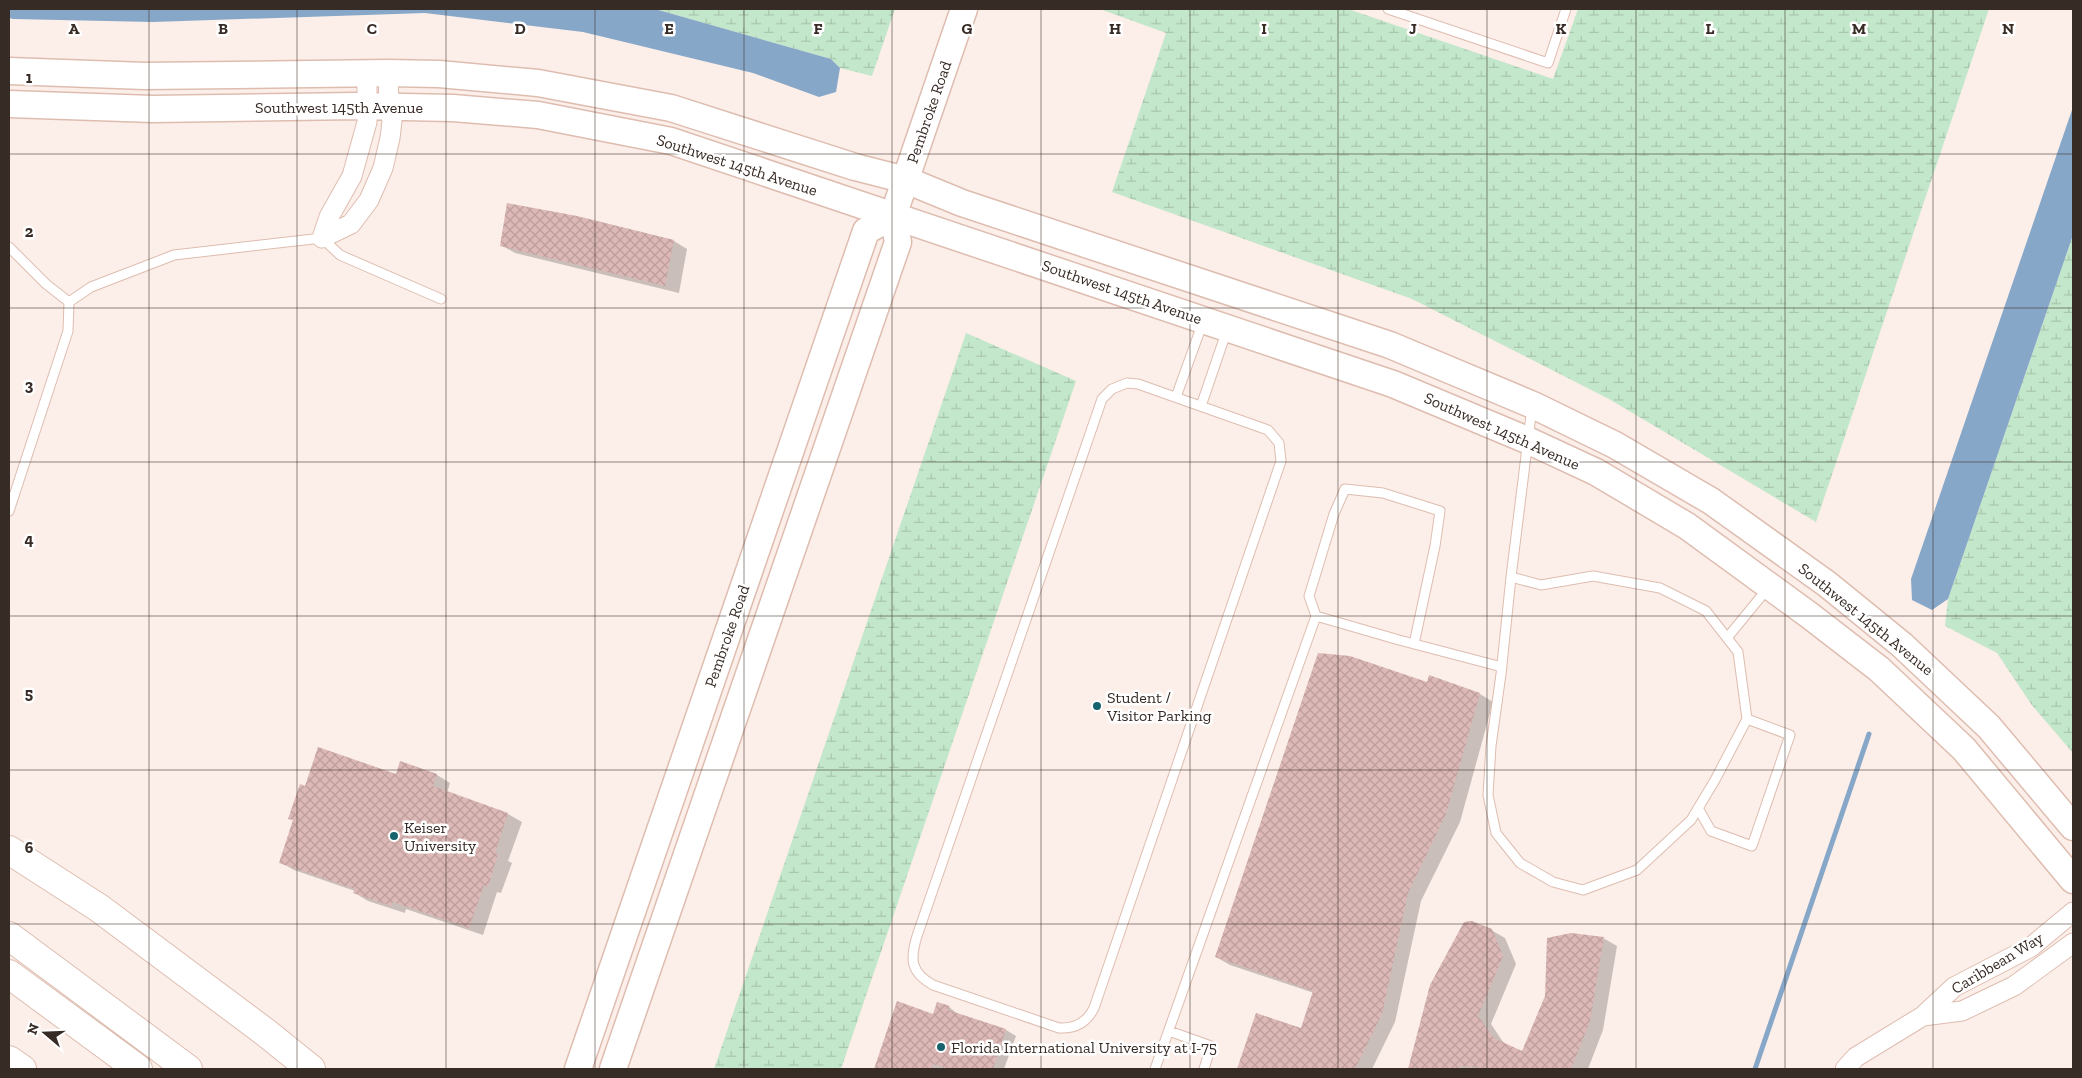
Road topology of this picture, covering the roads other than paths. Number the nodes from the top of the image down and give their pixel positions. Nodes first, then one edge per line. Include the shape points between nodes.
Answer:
1 (964, 9) edge
2 (1388, 9) edge
3 (1566, 9) edge
4 (9, 71) edge
5 (377, 73) junction
6 (9, 104) edge
7 (379, 106) junction
8 (906, 180) junction
9 (893, 216) junction
10 (322, 238) junction
11 (9, 247) edge
12 (441, 299) dead end
13 (69, 302) junction
14 (1204, 320) junction
15 (1228, 328) junction
16 (1176, 397) junction
17 (1533, 404) junction
18 (1201, 406) junction
19 (1527, 440) junction
20 (9, 511) edge
21 (1510, 577) junction
22 (1769, 586) junction
23 (1316, 616) junction
24 (1727, 638) junction
25 (1414, 644) junction
26 (1502, 667) junction
27 (1747, 719) junction
28 (1698, 808) junction
29 (2073, 827) edge
30 (9, 850) edge
31 (2073, 880) edge
32 (2073, 912) edge
33 (9, 936) edge
34 (2073, 943) edge
35 (9, 974) edge
36 (1923, 1016) junction
37 (1169, 1031) junction
38 (9, 1060) edge
39 (22, 1069) edge
40 (138, 1069) edge
41 (188, 1069) edge
42 (311, 1069) edge
43 (578, 1069) edge
44 (613, 1069) edge
45 (1154, 1069) edge
46 (1204, 1069) edge
47 (1845, 1069) edge

1 - 8 street, Pembroke Road
2 - 3 lane via 1548,63
4 - 5 street, Southwest 145th Avenue via 145,76
5 - 7 street
5 - 8 street, Southwest 145th Avenue via 439,74 538,83 671,108 855,167
6 - 7 street, Southwest 145th Avenue via 153,109
7 - 9 street, Southwest 145th Avenue via 538,115 671,141
7 - 10 street via 367,122 352,176 329,217
7 - 10 street via 392,121 383,168 369,200 351,224
8 - 9 street, Pembroke Road
8 - 17 street, Southwest 145th Avenue via 962,203 1390,345
9 - 14 street, Southwest 145th Avenue
9 - 43 street, Pembroke Road via 866,231
9 - 44 street, Pembroke Road via 898,242
10 - 12 lane via 340,256
10 - 13 lane via 174,255 91,286
11 - 13 lane
13 - 20 lane via 68,331
14 - 15 street, Southwest 145th Avenue
14 - 16 lane
15 - 18 lane
15 - 19 street, Southwest 145th Avenue via 1393,384
16 - 18 lane
16 - 18 lane via 1127,383 1112,388 1102,399 913,948 914,966 926,981 1059,1028 1078,1025 1094,1008 1281,461 1279,443 1268,430
17 - 19 lane
17 - 29 street, Southwest 145th Avenue via 1615,445 1711,501 1826,584 1902,645 1989,727
19 - 21 lane
19 - 22 street, Southwest 145th Avenue via 1596,472 1687,526
21 - 24 lane via 1542,585 1593,576 1660,588 1706,611
21 - 26 lane
22 - 24 lane
22 - 31 street, Southwest 145th Avenue via 1879,669 1964,749
23 - 25 lane
23 - 25 lane via 1309,596 1345,489 1383,493 1440,511
23 - 37 lane
24 - 27 lane via 1738,652
25 - 26 lane
26 - 28 lane via 1488,794 1496,833 1520,863 1552,882 1583,890 1637,870 1690,820
27 - 28 lane
27 - 28 lane via 1790,735 1752,846 1711,831
30 - 42 highway via 100,908
32 - 36 street, Caribbean Way via 2031,947 1954,987
33 - 41 highway
34 - 36 street, Caribbean Way via 2014,986 1962,1011
35 - 40 highway
36 - 47 street, Caribbean Way via 1856,1057
37 - 45 lane
37 - 46 lane via 1211,1046
38 - 39 highway

